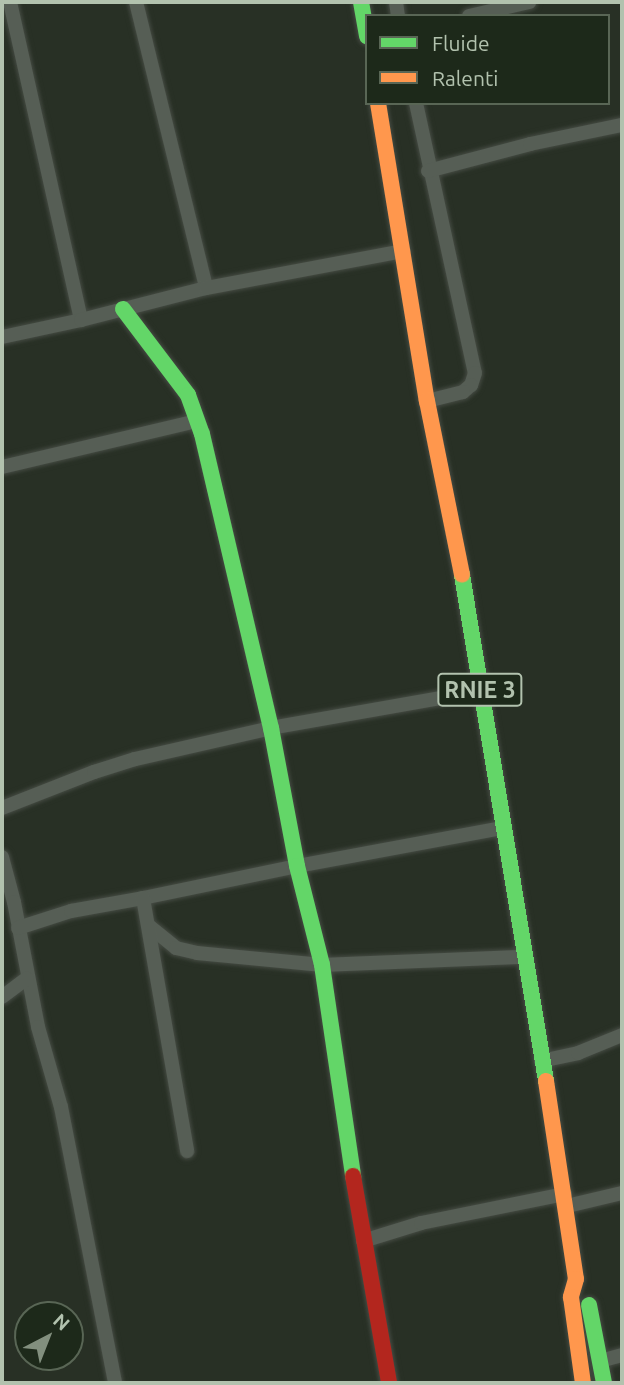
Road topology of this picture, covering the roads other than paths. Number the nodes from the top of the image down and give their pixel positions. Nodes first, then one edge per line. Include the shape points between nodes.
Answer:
1 (10, 2) edge
2 (136, 2) edge
3 (361, 2) edge
4 (529, 2) edge
5 (478, 14) edge
6 (365, 25) edge
7 (378, 105) edge
8 (416, 105) edge
9 (620, 129) edge
10 (428, 171) junction
11 (404, 251) junction
12 (206, 288) junction
13 (123, 309) junction
14 (81, 320) junction
15 (2, 337) edge
16 (427, 401) junction
17 (197, 421) junction
18 (2, 467) edge
19 (480, 691) junction
20 (271, 728) junction
21 (2, 808) edge
22 (503, 828) junction
23 (2, 857) edge
24 (297, 866) junction
25 (143, 898) junction
26 (149, 926) junction
27 (18, 928) junction
28 (524, 957) junction
29 (322, 965) junction
30 (27, 978) junction
31 (2, 997) edge
32 (622, 1035) edge
33 (541, 1061) junction
34 (187, 1151) dead end
35 (622, 1193) edge
36 (566, 1200) junction
37 (363, 1241) junction
38 (576, 1279) junction
39 (622, 1355) edge
40 (600, 1361) junction
41 (116, 1383) edge
42 (389, 1383) edge
43 (583, 1383) edge
44 (604, 1383) edge

1 - 14 street
2 - 12 street
3 - 6 main road
4 - 5 street
7 - 11 main road, RNIE 3
8 - 10 street
9 - 10 street via 530,144
10 - 16 street via 475,373 463,392
11 - 12 street
11 - 16 main road, RNIE 3
12 - 13 street
13 - 14 street
13 - 17 main road via 188,395
14 - 15 street
16 - 19 main road, RNIE 3
17 - 18 street
17 - 20 main road
19 - 20 street
19 - 22 main road, RNIE 3
20 - 21 street via 104,768
20 - 24 main road
22 - 24 street
22 - 28 main road, RNIE 3
23 - 27 street
24 - 25 street
24 - 29 main road
25 - 26 street
25 - 27 street via 71,911
26 - 29 street via 176,948 197,953
26 - 34 street
27 - 30 street
28 - 29 street
28 - 33 main road, RNIE 3
29 - 37 main road
30 - 31 street
30 - 41 street via 61,1107
32 - 33 street via 578,1053
33 - 36 main road, RNIE 3
35 - 36 street
36 - 37 street via 421,1223
36 - 38 main road, RNIE 3
37 - 42 main road
38 - 40 main road, RNIE 3 via 587,1295
38 - 43 main road, RNIE 3 via 571,1297
39 - 40 street
40 - 44 main road, RNIE 3

